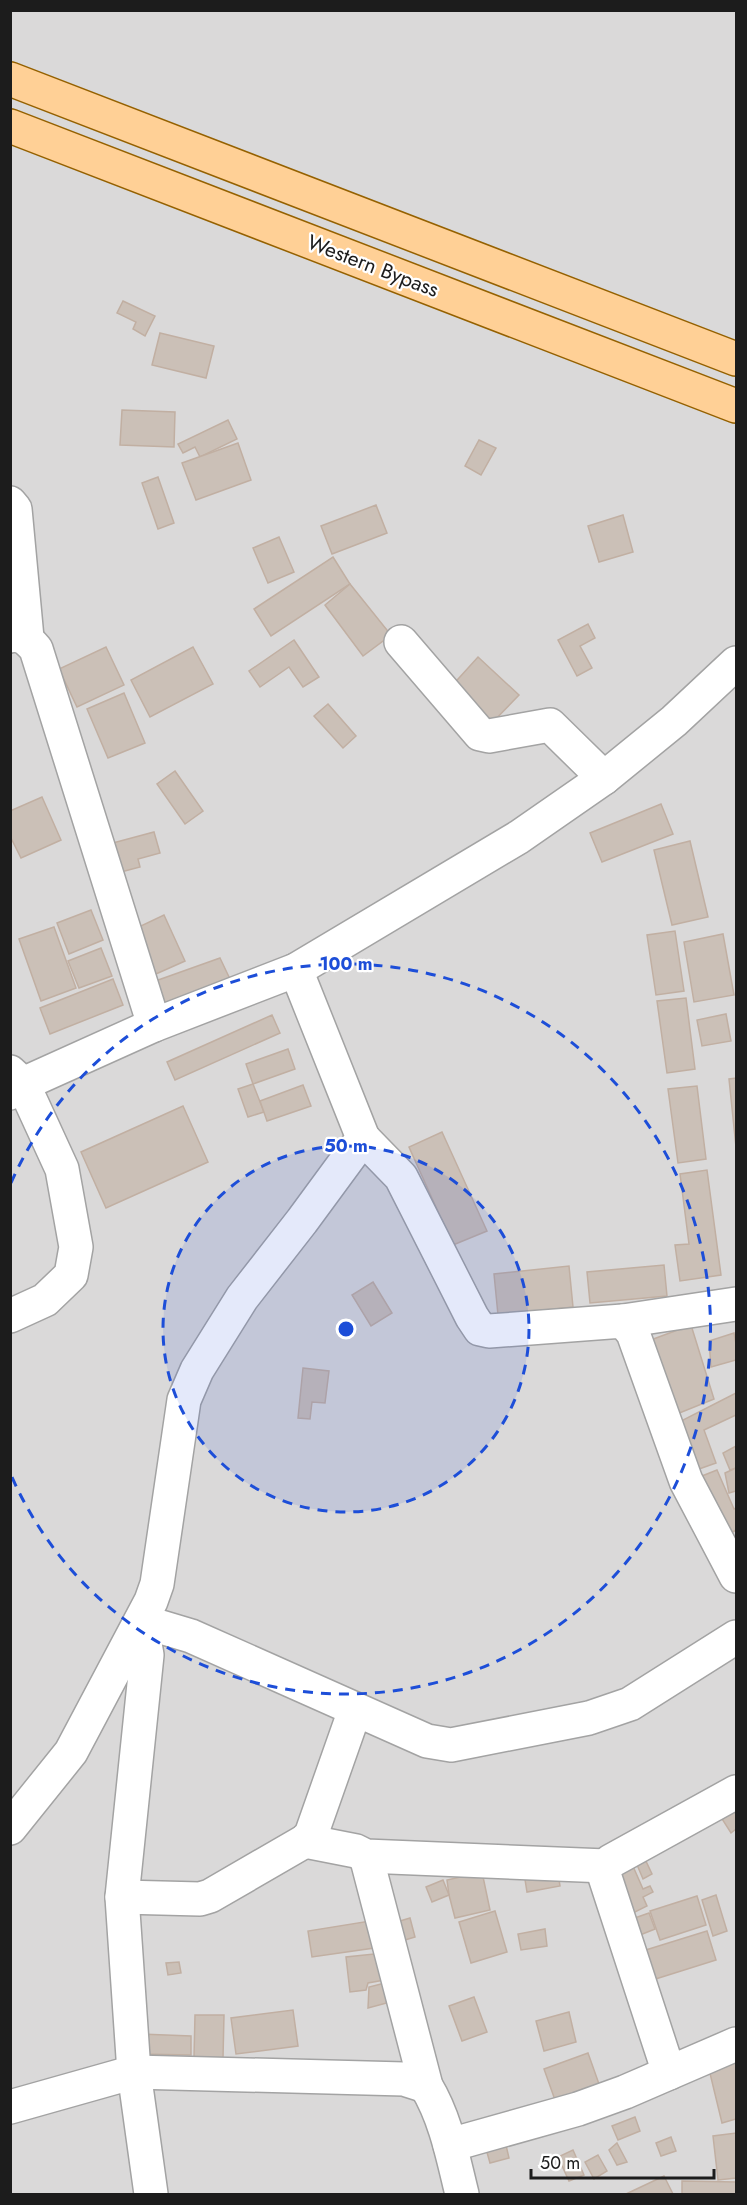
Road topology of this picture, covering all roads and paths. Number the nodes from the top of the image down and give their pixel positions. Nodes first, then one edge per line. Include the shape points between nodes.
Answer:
1 (10, 79) edge
2 (10, 126) edge
3 (728, 356) edge
4 (736, 406) edge
5 (10, 503) edge
6 (19, 637) edge
7 (401, 642) dead end
8 (736, 663) edge
9 (604, 778) junction
10 (296, 970) junction
11 (154, 1024) junction
12 (15, 1083) edge
13 (363, 1138) junction
14 (736, 1304) edge
15 (10, 1316) edge
16 (623, 1321) junction
17 (736, 1576) edge
18 (141, 1622) junction
19 (736, 1637) edge
20 (355, 1710) junction
21 (736, 1792) edge
22 (10, 1828) edge
23 (305, 1841) junction
24 (366, 1857) junction
25 (606, 1866) junction
26 (122, 1896) junction
27 (736, 2044) edge
28 (134, 2072) junction
29 (669, 2073) junction
30 (426, 2086) junction
31 (10, 2107) edge
32 (450, 2145) junction
33 (151, 2194) edge
34 (462, 2194) edge

1 - 3 main road, Western Bypass
2 - 4 main road, Western Bypass
5 - 6 street via 15,509
6 - 11 street via 36,650
7 - 9 street via 480,734 489,736 550,724
8 - 9 street via 674,721
9 - 10 street via 519,837
10 - 11 street
10 - 13 street
11 - 12 street
12 - 15 street via 62,1169 76,1247 70,1275 45,1300
13 - 16 street via 401,1177 480,1329
13 - 18 street via 242,1298 197,1370 184,1400 157,1584
14 - 16 street
16 - 17 street via 633,1333 686,1481
18 - 20 street via 191,1636
18 - 22 street via 71,1752
18 - 26 street via 147,1655
19 - 20 street via 630,1704 589,1718 451,1745 427,1741
20 - 23 street via 311,1835
21 - 25 street
23 - 24 street via 356,1851
23 - 26 street via 210,1896
24 - 25 street
24 - 30 street
25 - 29 street via 604,1874
26 - 28 street
27 - 29 street
28 - 30 street via 405,2079
28 - 31 street
28 - 33 street
29 - 32 street via 578,2109
30 - 32 street via 436,2102
32 - 34 street

